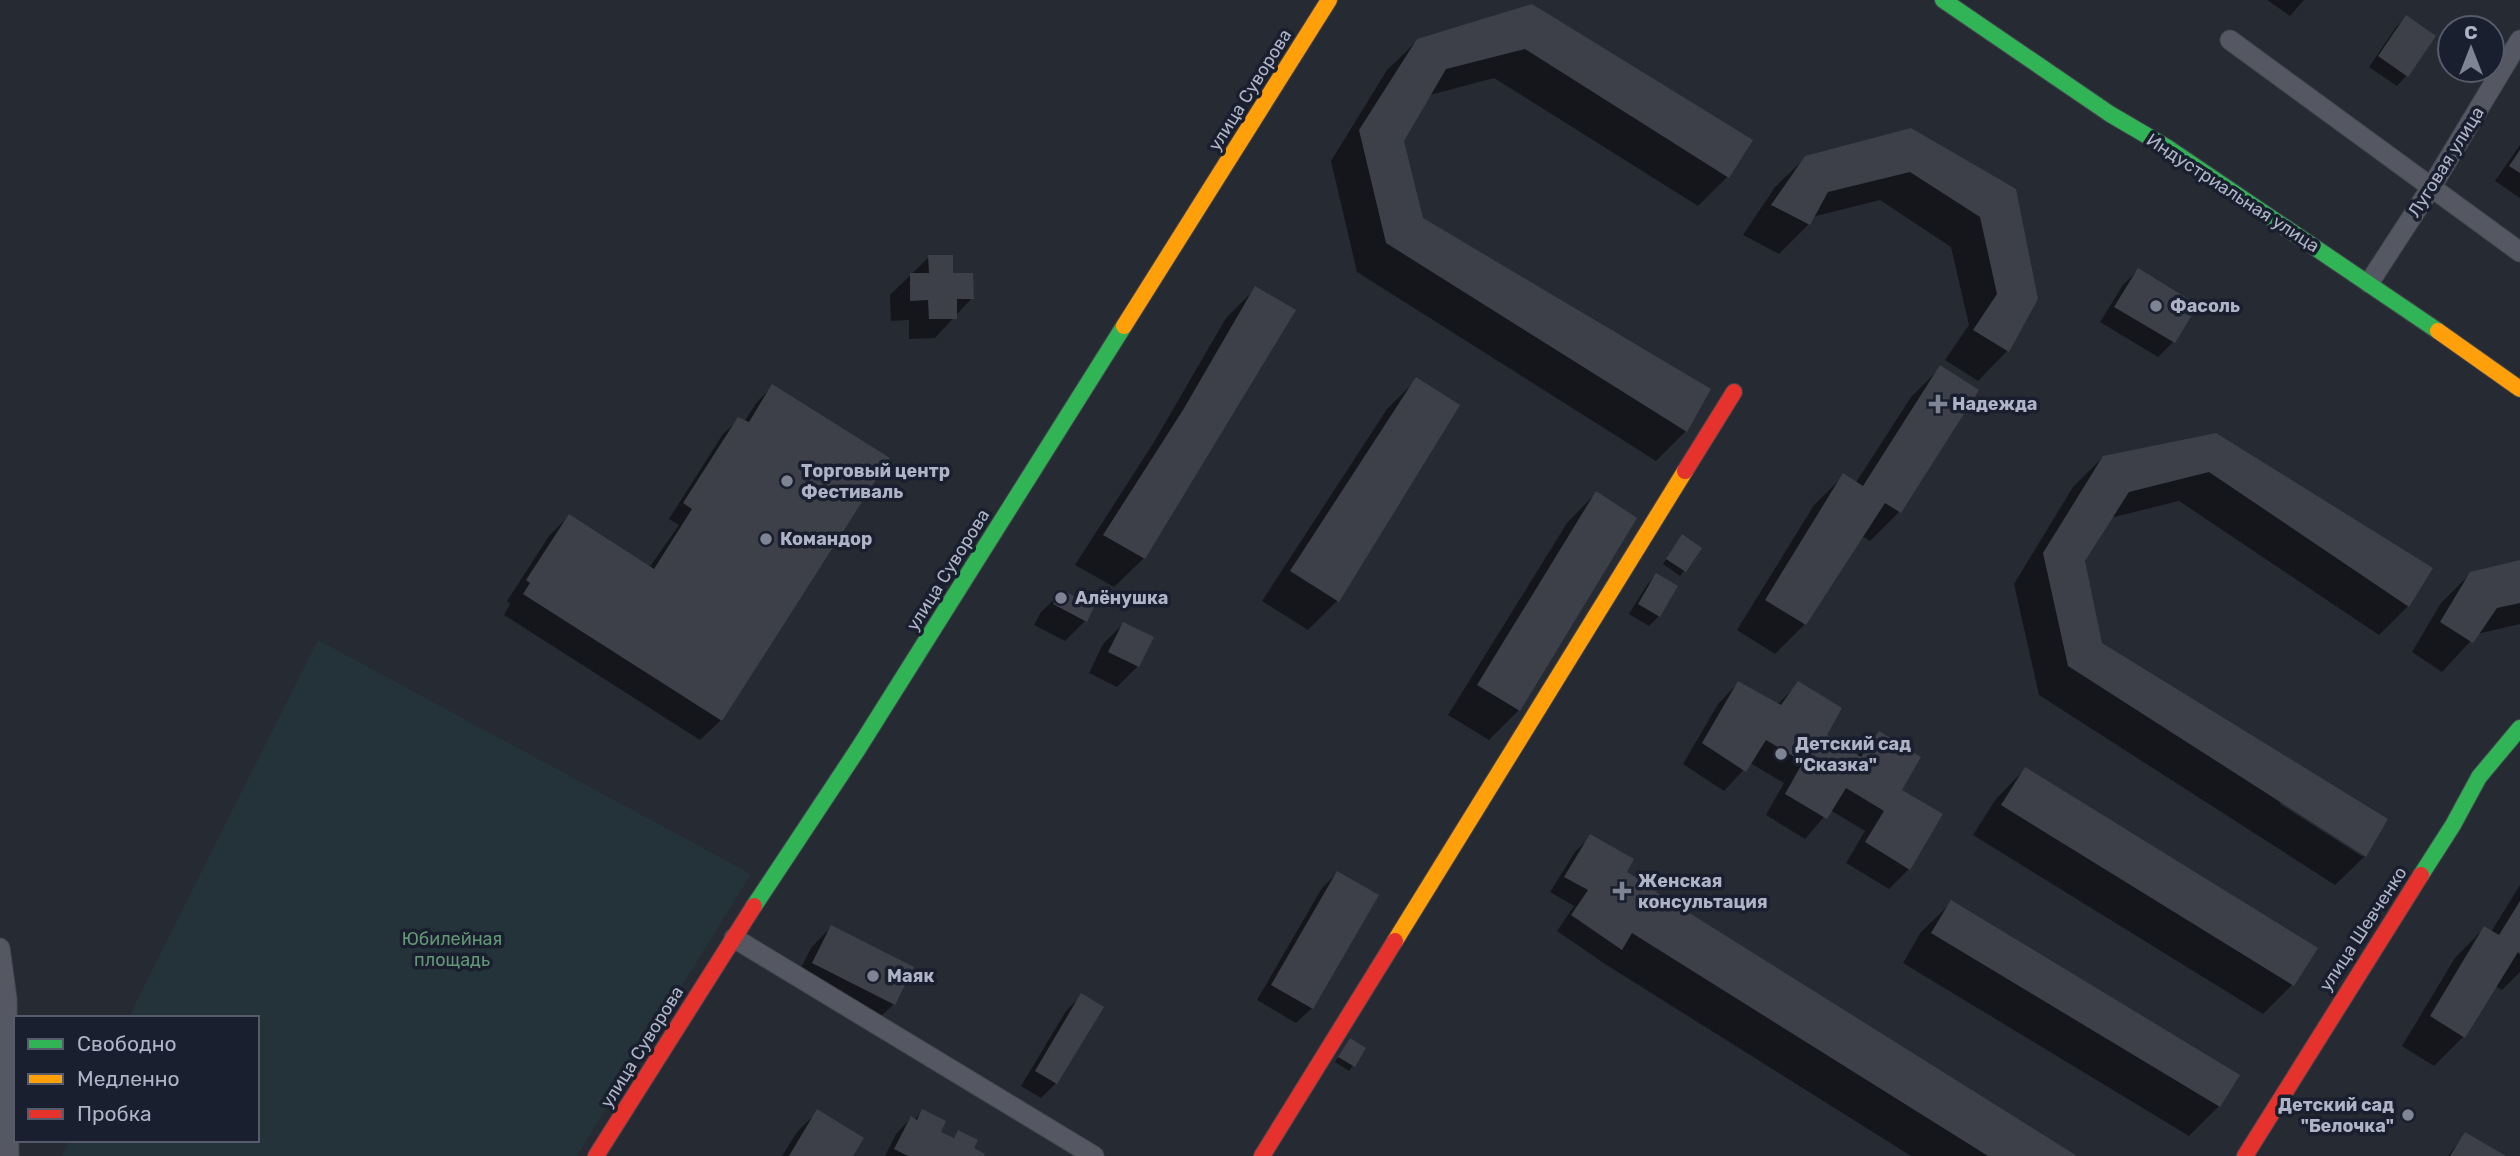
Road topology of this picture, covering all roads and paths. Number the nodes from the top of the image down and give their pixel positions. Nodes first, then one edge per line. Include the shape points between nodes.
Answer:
1 (1330, 0) edge
2 (1943, 0) edge
3 (2230, 40) dead end
4 (2520, 40) edge
5 (2432, 186) junction
6 (2520, 252) edge
7 (2369, 283) junction
8 (2520, 389) edge
9 (1734, 392) dead end
10 (2520, 728) edge
11 (734, 937) junction
12 (0, 948) edge
13 (9, 1156) edge
14 (596, 1156) edge
15 (1094, 1156) edge
16 (1262, 1156) edge
17 (2245, 1156) edge

1 - 11 street, улица Суворова
2 - 7 street, Индустриальная улица
3 - 5 street
4 - 5 street, Луговая улица
5 - 6 street
5 - 7 street, Луговая улица
7 - 8 street, Индустриальная улица
9 - 16 street
10 - 17 street, улица Шевченко via 2479,777
11 - 14 street, улица Суворова
11 - 15 street
12 - 13 street via 7,999

